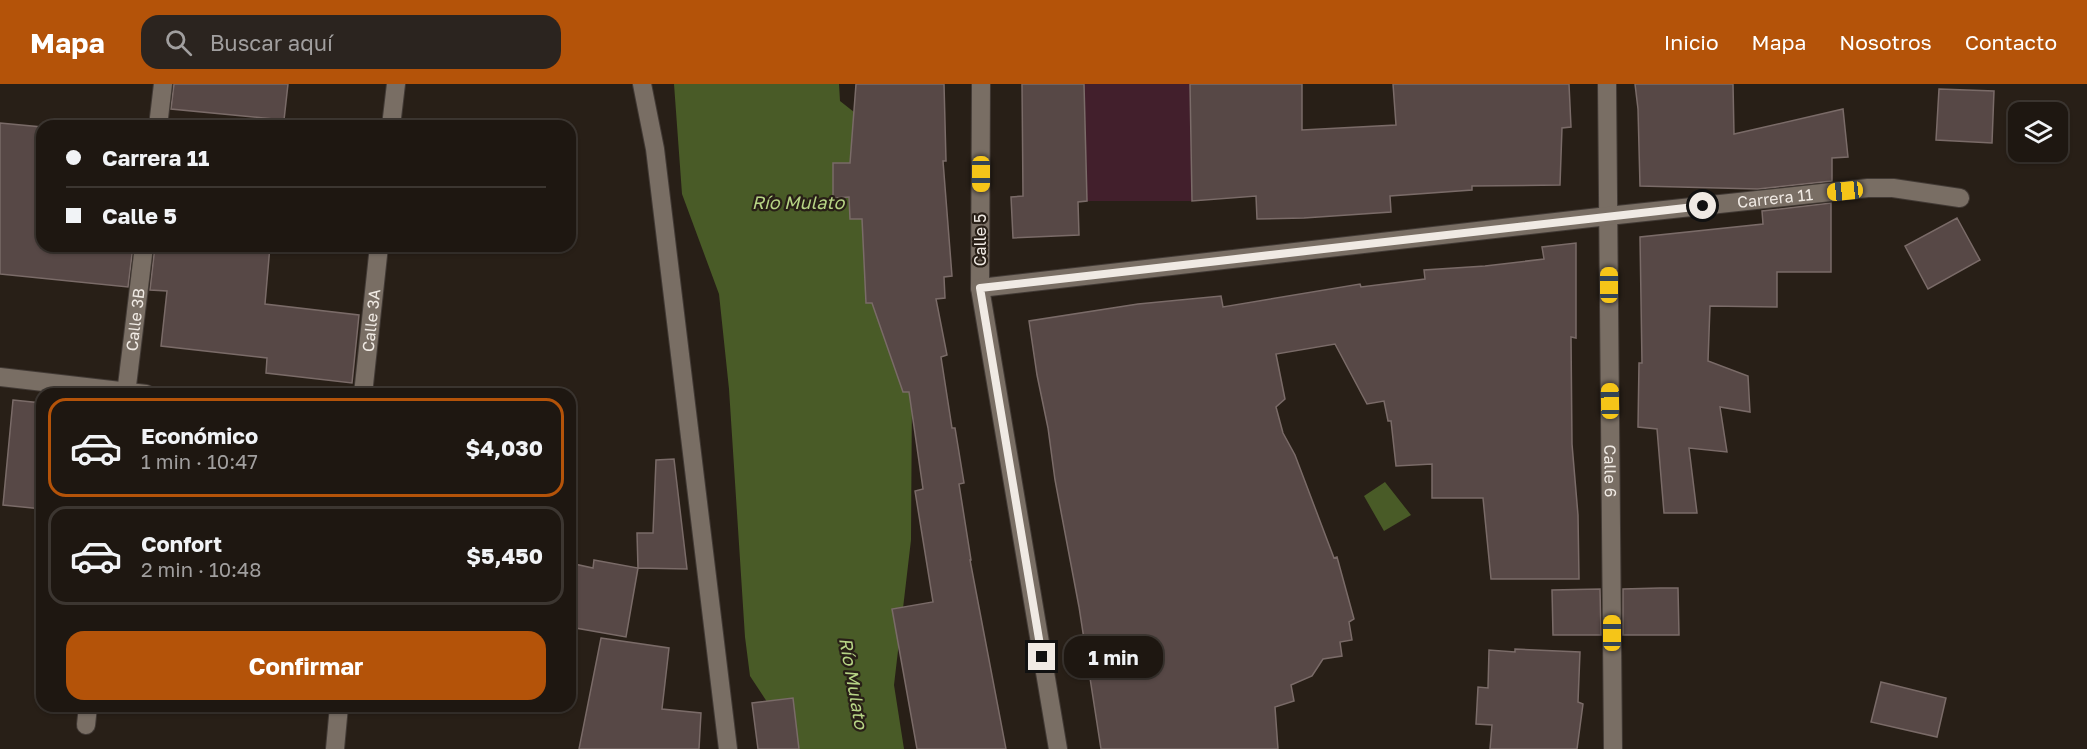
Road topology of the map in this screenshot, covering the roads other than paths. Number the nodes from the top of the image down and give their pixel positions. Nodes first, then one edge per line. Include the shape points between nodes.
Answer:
1 (163, 84) edge
2 (396, 84) edge
3 (642, 84) edge
4 (981, 84) edge
5 (1607, 84) edge
6 (159, 120) edge
7 (392, 120) edge
8 (1960, 198) dead end
9 (1608, 216) junction
10 (143, 252) edge
11 (378, 252) edge
12 (980, 288) junction
13 (0, 377) edge
14 (87, 388) edge
15 (127, 388) edge
16 (364, 388) edge
17 (87, 712) edge
18 (339, 712) edge
19 (86, 725) dead end
20 (336, 749) edge
21 (728, 749) edge
22 (1058, 749) edge
23 (1613, 749) edge

1 - 6 street
2 - 7 street
3 - 21 street via 656,150
4 - 12 street, Calle 5
5 - 9 street, Calle 6
8 - 9 street, Carrera 11 via 1869,188
9 - 12 street, Carrera 11
9 - 23 street, Calle 6
10 - 15 street, Calle 3B
11 - 16 street, Calle 3A
12 - 22 street, Calle 5
13 - 14 street
17 - 19 street
18 - 20 street

